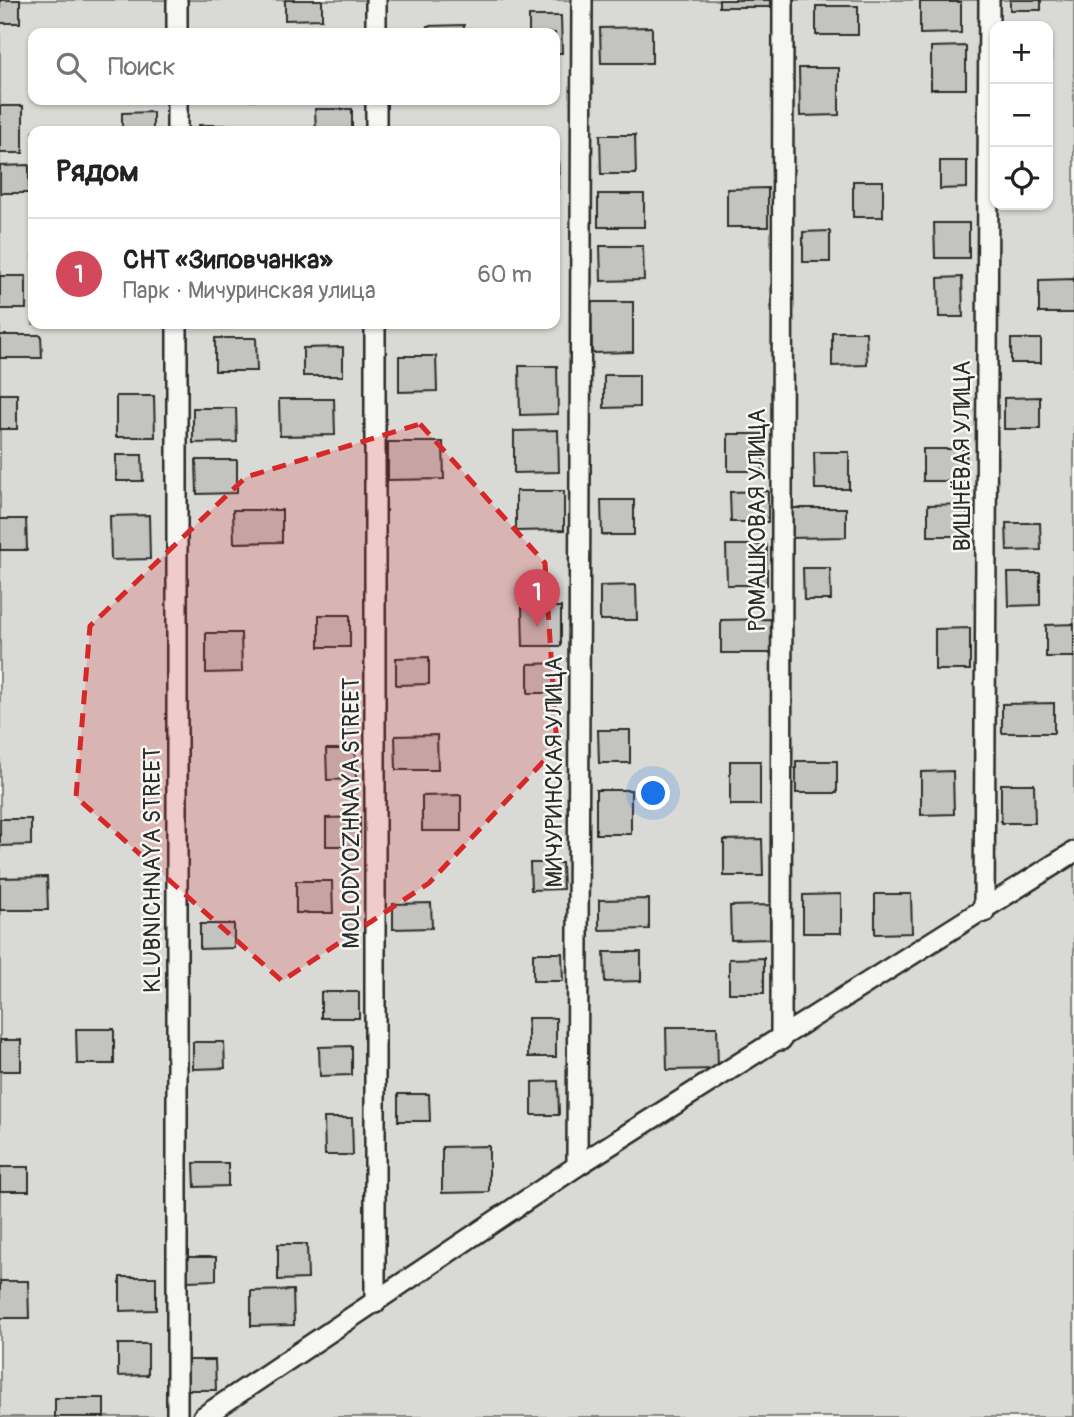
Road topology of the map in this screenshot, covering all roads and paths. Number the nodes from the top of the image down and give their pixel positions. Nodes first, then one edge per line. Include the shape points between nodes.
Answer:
1 (177, 0) edge
2 (376, 0) edge
3 (582, 0) edge
4 (783, 0) edge
5 (989, 0) edge
6 (177, 28) edge
7 (376, 28) edge
8 (177, 105) edge
9 (376, 105) edge
10 (177, 126) edge
11 (376, 126) edge
12 (177, 329) edge
13 (376, 329) edge
14 (1074, 852) edge
15 (984, 912) junction
16 (781, 1040) junction
17 (577, 1166) junction
18 (375, 1303) junction
19 (177, 1417) edge
20 (203, 1417) edge

1 - 6 street
2 - 7 street
3 - 17 street, МИЧУРИНСКАЯ УЛИЦА
4 - 16 street, РОМАШКОВАЯ УЛИЦА
5 - 15 street, ВИШНЁВАЯ УЛИЦА
8 - 10 street
9 - 11 street
12 - 19 street, KLUBNICHNAYA STREET
13 - 18 street, MOLODYOZHNAYA STREET
14 - 15 street
15 - 16 street
16 - 17 street
17 - 18 street
18 - 20 street

